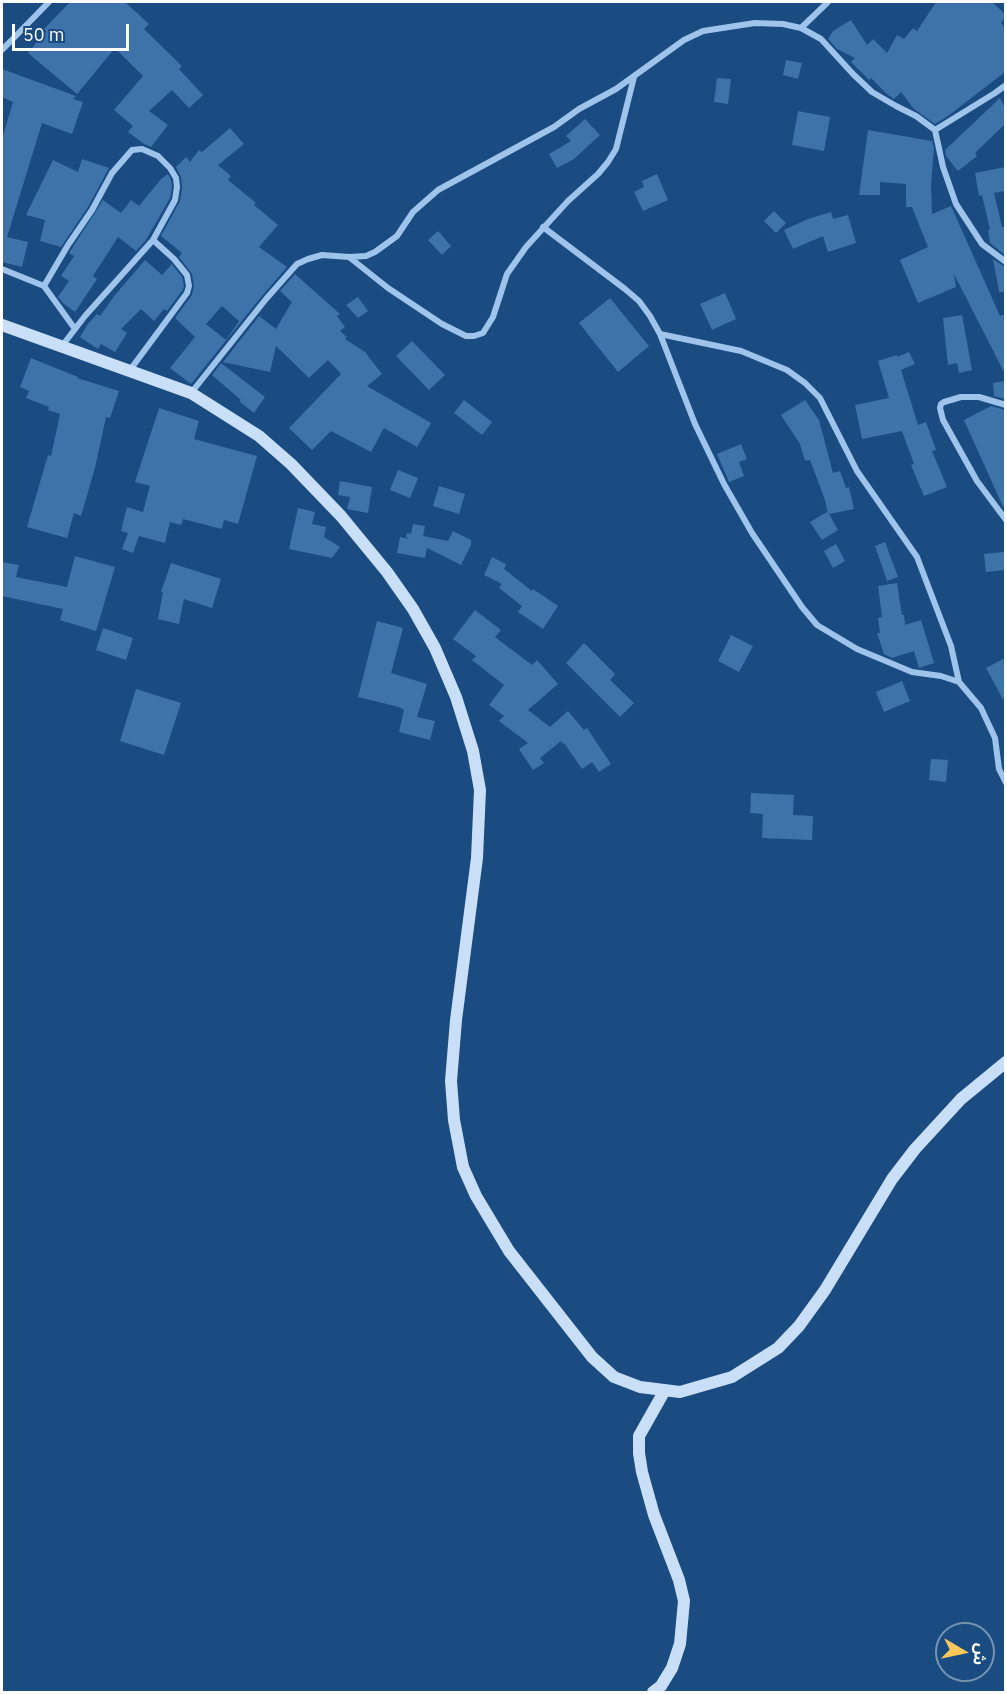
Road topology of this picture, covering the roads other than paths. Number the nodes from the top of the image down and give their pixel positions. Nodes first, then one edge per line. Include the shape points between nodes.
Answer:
1 (49, 2) edge
2 (828, 2) edge
3 (801, 28) junction
4 (2, 50) edge
5 (634, 77) junction
6 (1005, 85) edge
7 (935, 130) junction
8 (543, 227) junction
9 (153, 240) junction
10 (349, 257) junction
11 (1005, 262) edge
12 (2, 269) edge
13 (44, 286) junction
14 (2, 325) edge
15 (75, 329) junction
16 (660, 334) junction
17 (62, 346) junction
18 (129, 371) junction
19 (191, 393) junction
20 (1005, 405) edge
21 (1005, 520) edge
22 (959, 682) junction
23 (1005, 783) edge
24 (1005, 1062) edge
25 (665, 1390) junction
26 (653, 1692) edge

1 - 4 street
2 - 3 street
3 - 5 street via 755,23 703,31 684,40
3 - 7 street via 821,39 872,92
5 - 8 street via 616,149 608,162
5 - 10 street via 554,127 438,190 413,213 397,236 375,252
6 - 7 street
7 - 11 street via 957,204 982,244
8 - 10 street via 507,274 493,317 483,333 474,336 442,324
8 - 16 street via 639,301
9 - 13 street via 175,200 176,178 158,156 142,149 132,150 112,173
9 - 15 street
9 - 18 street via 187,275 189,286
10 - 19 street via 322,255 297,264
12 - 13 street
13 - 15 street
14 - 17 street
15 - 17 street
16 - 22 street via 695,424 724,484 752,533 817,625 857,649 912,672
16 - 22 street via 741,351 787,370 820,398 857,471 917,557 951,645
17 - 18 street
18 - 19 street
19 - 25 street via 259,436 341,516 387,572 435,648 456,697 480,790 477,858 451,1081 464,1167 476,1196 509,1251 592,1357 614,1377 640,1387
20 - 21 street via 979,397 961,397 944,402 940,408 977,481
22 - 23 street via 981,708 994,738
24 - 25 street via 961,1099 915,1149 892,1179 825,1290 778,1348 732,1377 680,1392
25 - 26 street via 639,1436 639,1453 654,1515 684,1600 680,1644 672,1668

